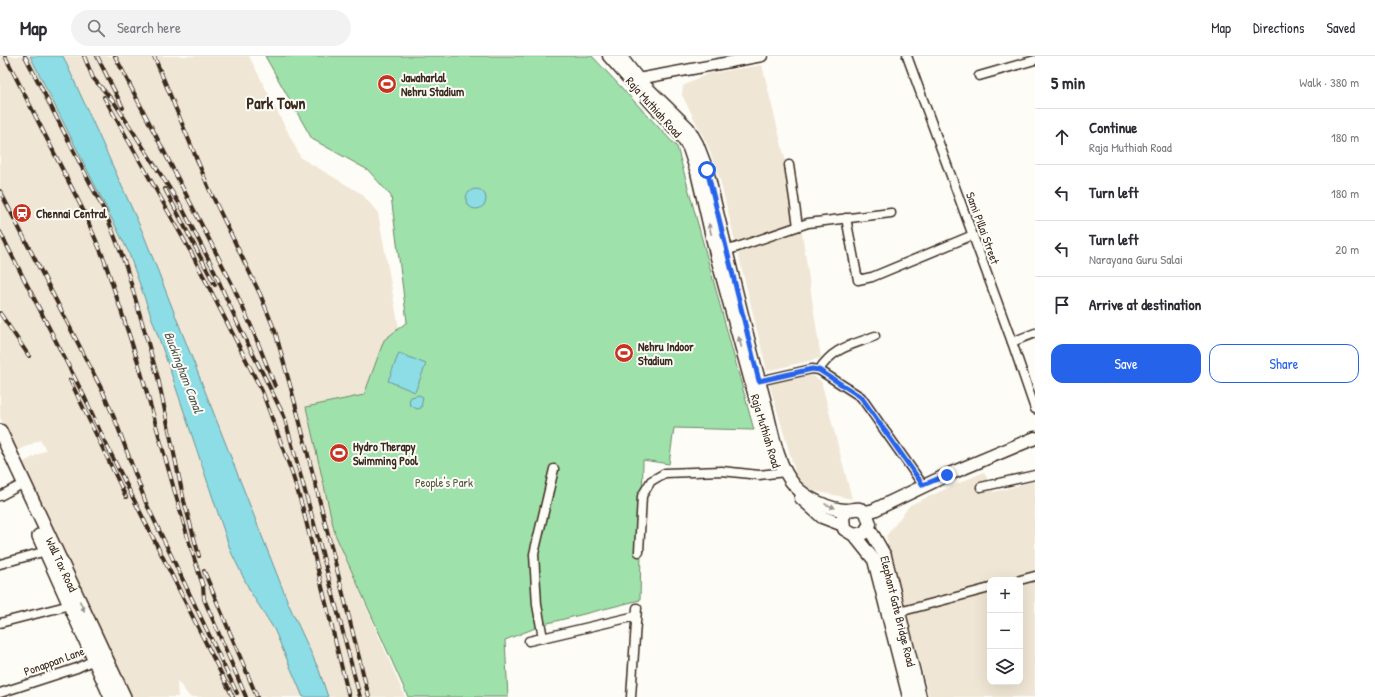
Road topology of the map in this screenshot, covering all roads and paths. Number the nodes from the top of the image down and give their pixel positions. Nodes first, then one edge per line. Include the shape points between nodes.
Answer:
1 (609, 56) edge
2 (620, 56) edge
3 (762, 56) edge
4 (907, 56) edge
5 (1035, 60) edge
6 (979, 76) dead end
7 (638, 79) junction
8 (789, 165) dead end
9 (891, 213) dead end
10 (846, 218) junction
11 (798, 226) junction
12 (973, 235) junction
13 (721, 252) junction
14 (1035, 333) edge
15 (875, 336) dead end
16 (1012, 342) junction
17 (819, 370) junction
18 (759, 381) junction
19 (1035, 409) edge
20 (0, 431) edge
21 (1035, 438) edge
22 (0, 452) edge
23 (554, 469) dead end
24 (782, 473) junction
25 (1035, 475) edge
26 (923, 485) junction
27 (981, 487) dead end
28 (17, 488) junction
29 (0, 496) edge
30 (848, 510) junction
31 (866, 512) junction
32 (843, 525) junction
33 (869, 528) junction
34 (854, 535) junction
35 (46, 551) junction
36 (639, 552) dead end
37 (0, 564) edge
38 (1035, 576) edge
39 (1023, 579) edge
40 (987, 589) edge
41 (70, 605) junction
42 (899, 612) junction
43 (0, 623) edge
44 (543, 638) junction
45 (529, 641) dead end
46 (94, 660) junction
47 (0, 693) edge
48 (111, 697) edge
49 (124, 697) edge
50 (631, 697) edge
51 (909, 697) edge
52 (920, 697) edge

13 -> 1 main road, Raja Muthiah Road via 689,148 680,134
2 - 7 main road, Raja Muthiah Road
3 - 7 street
4 - 12 street, Sami Pillai Street
5 - 6 street
7 - 13 main road, Raja Muthiah Road via 688,128 697,144 707,170
8 - 11 street
9 - 10 street
10 - 11 street
10 - 12 street via 858,280 872,277
11 - 13 street
12 - 16 street, Sami Pillai Street
13 - 18 main road, Raja Muthiah Road
24 -> 13 main road, Raja Muthiah Road via 773,463
14 - 16 street
15 - 17 street via 835,352 826,358
16 - 19 street, Sami Pillai Street
17 - 18 street via 812,369
17 - 26 street via 861,397
18 - 24 main road, Raja Muthiah Road
20 -> 49 main road, Wall Tax Road
21 - 26 main road
22 - 28 main road, Wall Tax Road
23 - 44 street via 534,554 537,605
24 -> 30 main road, Raja Muthiah Road via 814,500
24 - 32 main road, Raja Muthiah Road via 793,491 822,517
24 - 36 street via 759,475 722,471 675,472 660,476 651,481 642,496
25 - 27 street
26 - 31 main road
28 - 29 street
28 - 35 main road, Wall Tax Road
30 - 31 main road via 857,508
30 - 32 main road via 843,517
31 - 33 main road, Elephant Gate Bridge Road via 870,520
32 - 34 main road, Elephant Gate Bridge Road via 847,532
33 - 34 main road via 864,533
33 - 42 main road, Elephant Gate Bridge Road via 885,556
34 - 51 main road, Elephant Gate Bridge Road via 874,560
35 - 37 street
35 - 41 main road, Wall Tax Road
38 - 39 street
40 - 42 street
41 - 43 street
41 - 46 main road, Wall Tax Road
42 - 52 main road, Elephant Gate Bridge Road
44 - 45 street
44 - 50 street via 637,612
46 - 47 street, Ponappan Lane
46 - 48 main road, Wall Tax Road

